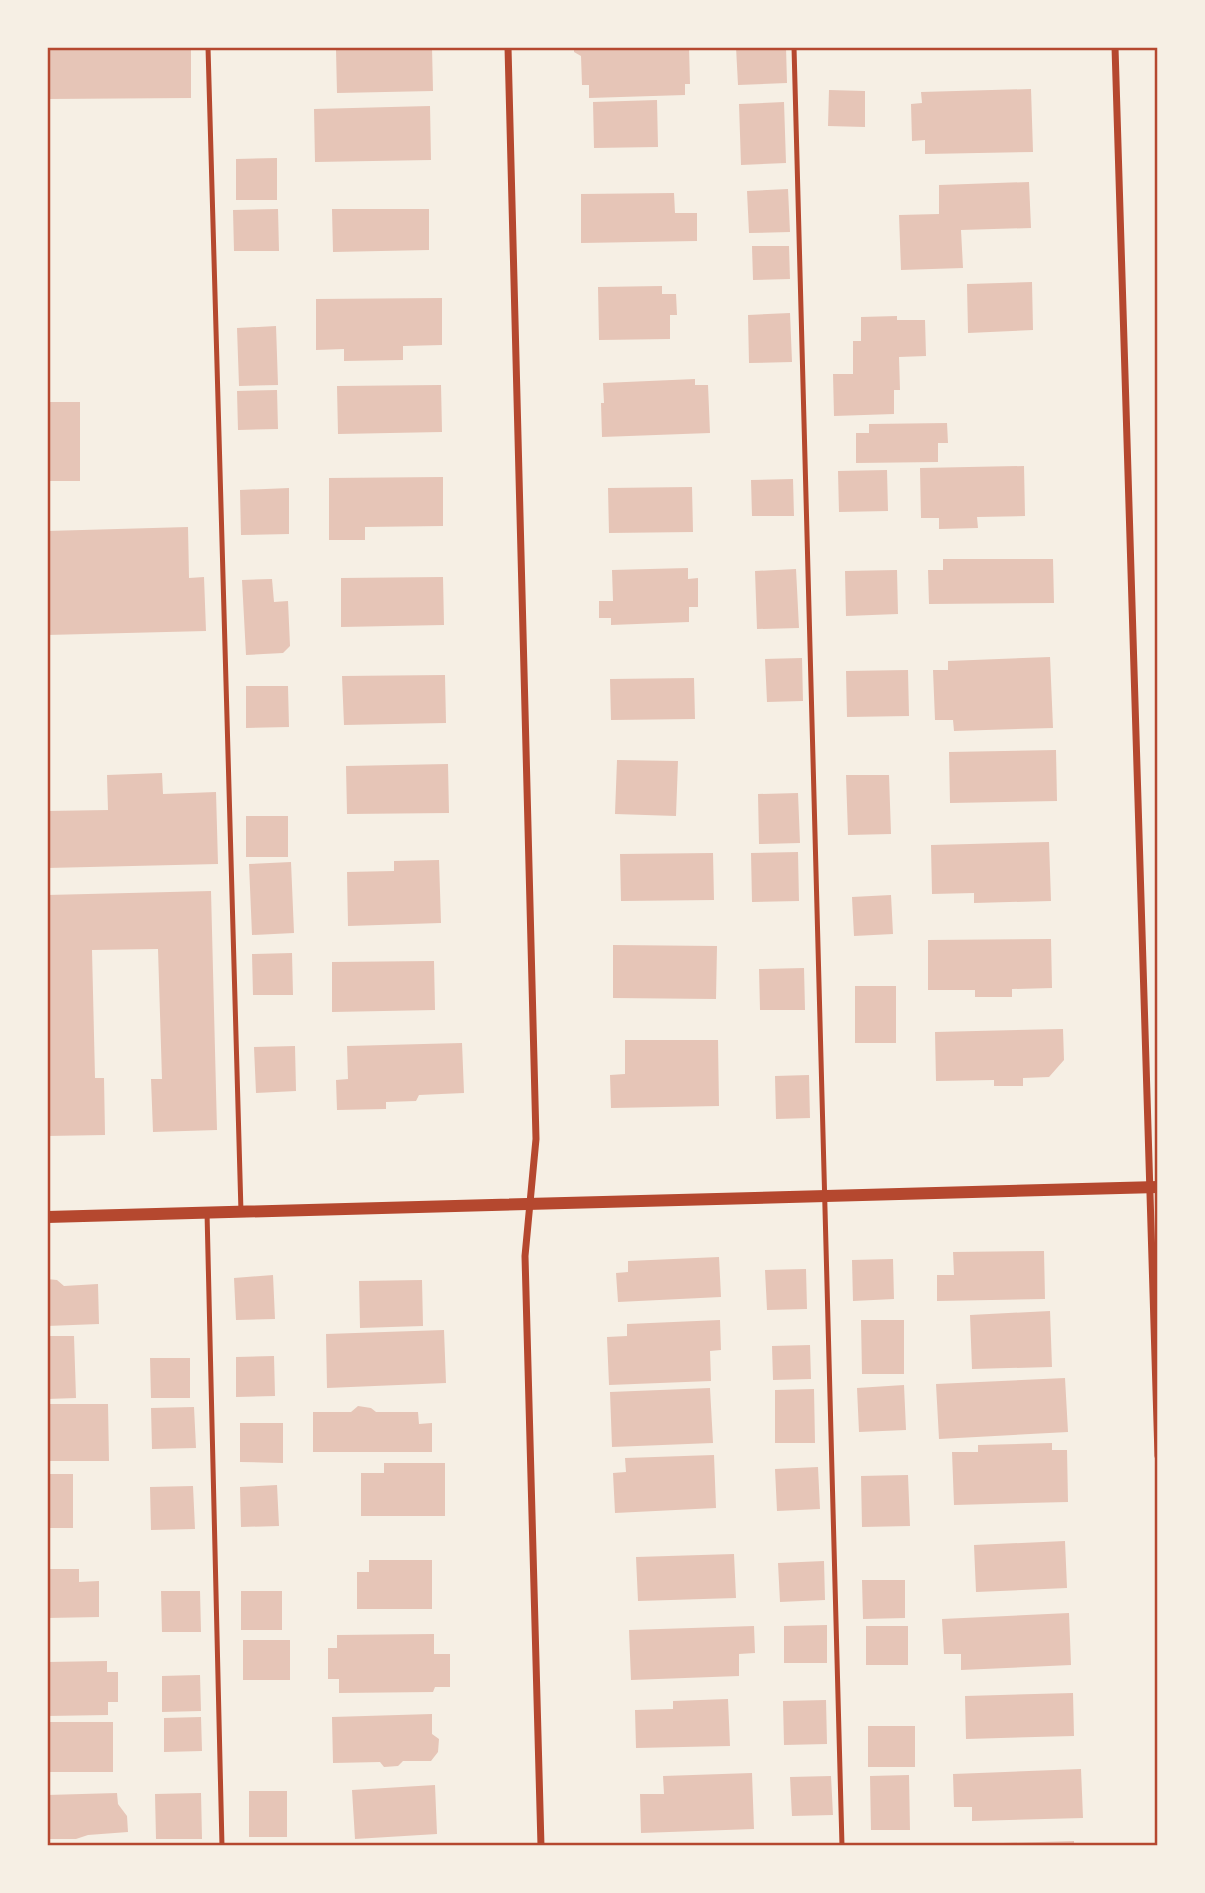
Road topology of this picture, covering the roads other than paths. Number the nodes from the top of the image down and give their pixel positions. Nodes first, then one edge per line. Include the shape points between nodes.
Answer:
1 (208, 47) edge
2 (508, 47) edge
3 (794, 47) edge
4 (1115, 47) edge
5 (1154, 1187) edge
6 (824, 1196) junction
7 (531, 1203) junction
8 (207, 1212) junction
9 (241, 1212) junction
10 (47, 1217) edge
11 (1158, 1456) edge
12 (222, 1846) edge
13 (541, 1846) edge
14 (842, 1846) edge

1 - 9 lane
2 - 7 street via 536,1139
3 - 6 lane
4 - 5 street
5 - 6 street
5 - 11 street
6 - 7 street
6 - 14 lane
7 - 9 street
7 - 13 street via 525,1256
8 - 9 street
8 - 10 street
8 - 12 lane

